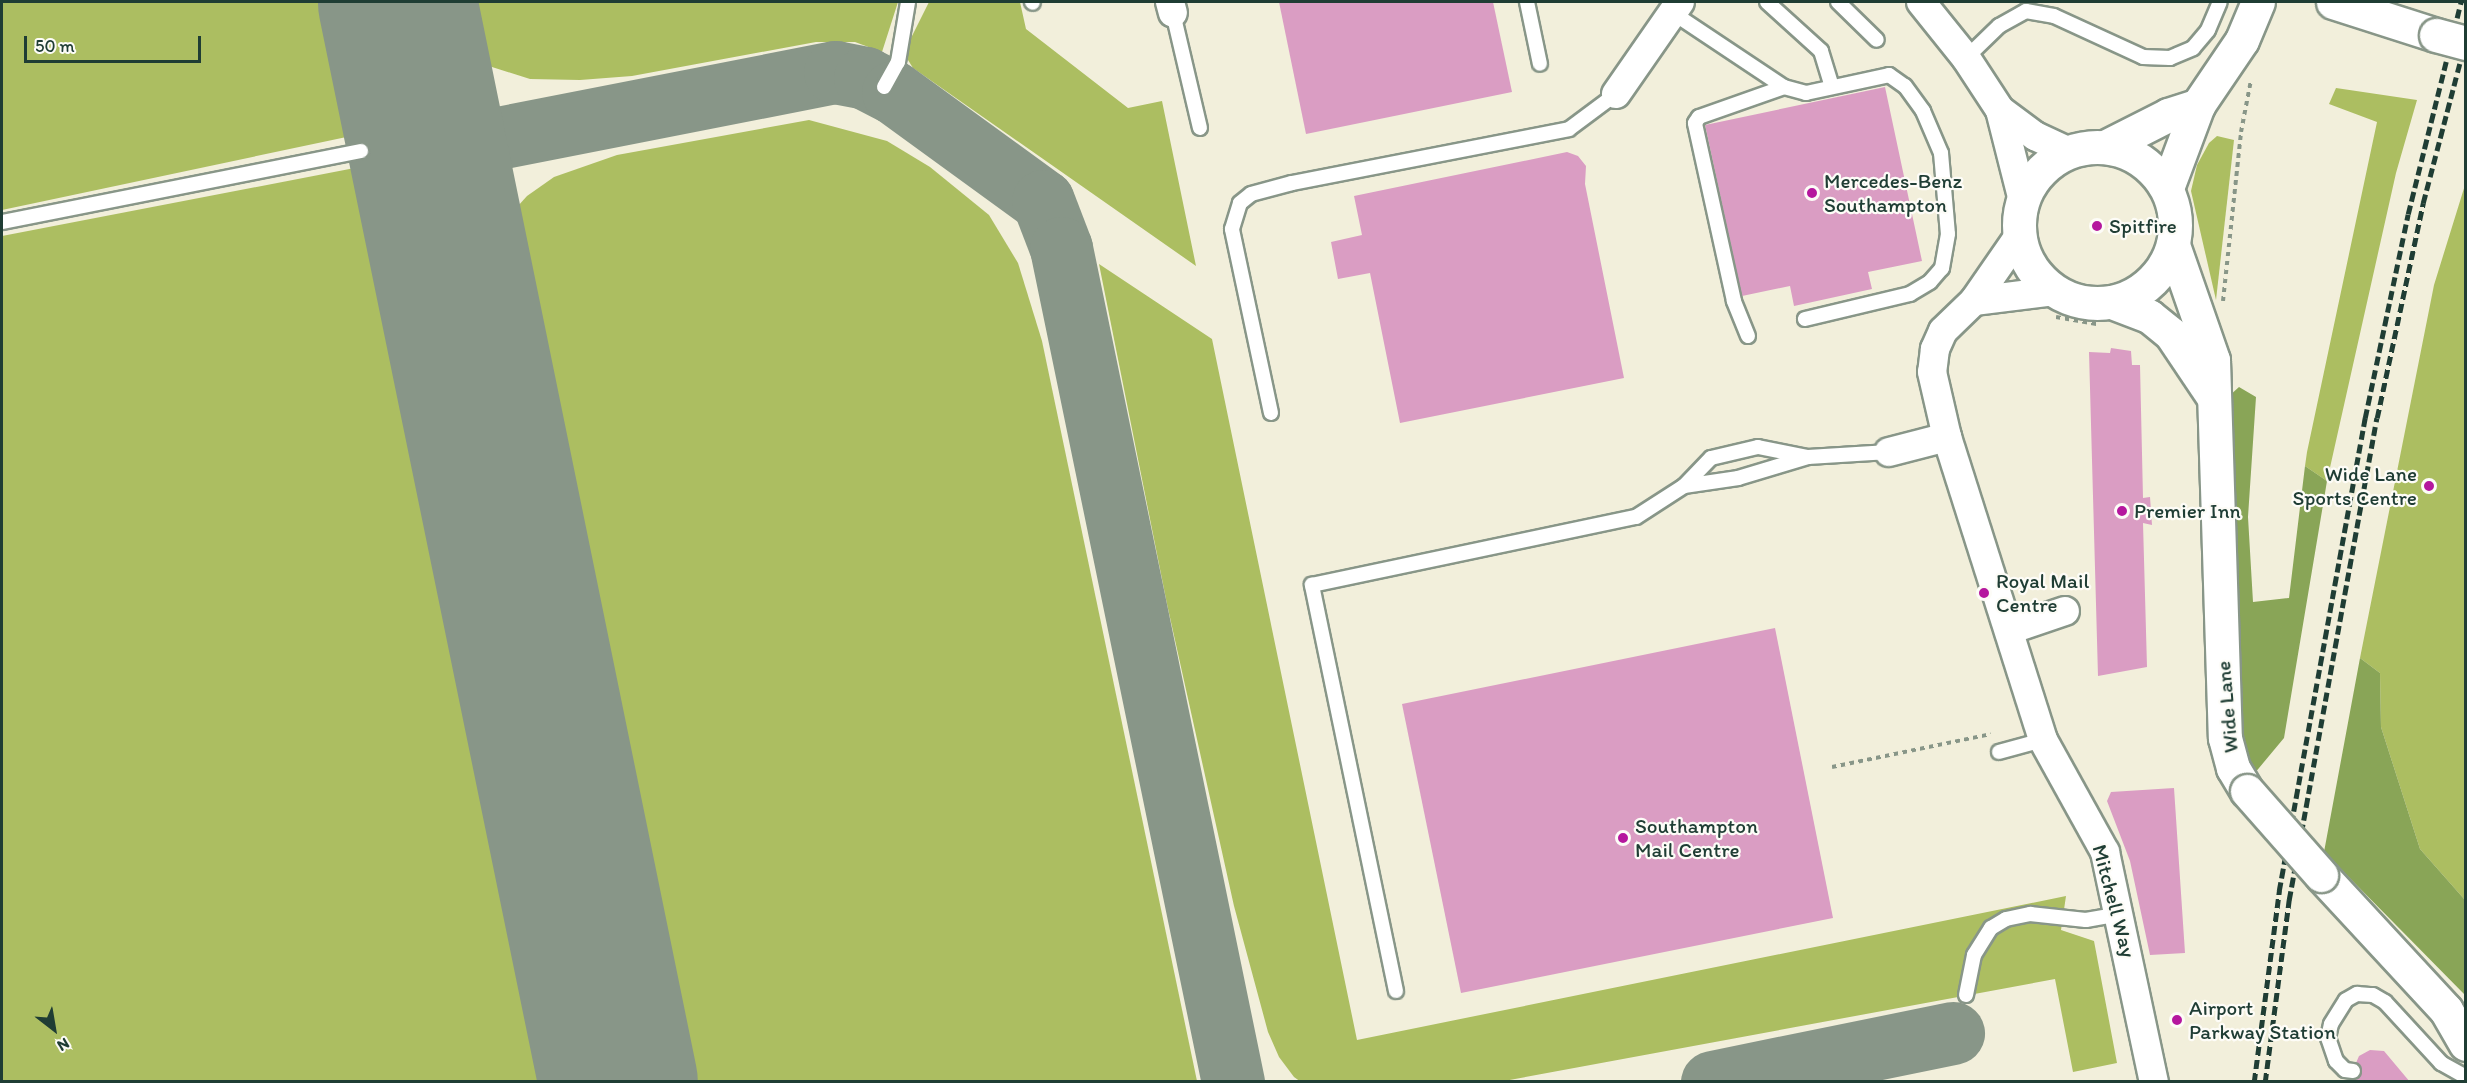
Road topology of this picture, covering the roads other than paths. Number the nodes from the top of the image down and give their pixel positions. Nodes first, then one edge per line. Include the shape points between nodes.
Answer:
1 (908, 2) edge
2 (1527, 2) edge
3 (1767, 2) edge
4 (1838, 2) edge
5 (1921, 2) edge
6 (2220, 2) edge
7 (2258, 2) edge
8 (2333, 2) edge
9 (1171, 7) edge
10 (1676, 7) edge
11 (2451, 39) edge
12 (1877, 40) dead end
13 (1966, 58) junction
14 (1539, 64) dead end
15 (1832, 86) junction
16 (884, 87) dead end
17 (1784, 87) junction
18 (1616, 93) joint
19 (2198, 105) junction
20 (2000, 110) junction
21 (1200, 128) dead end
22 (2105, 147) junction
23 (362, 151) dead end
24 (2068, 152) junction
25 (2166, 188) junction
26 (2023, 201) junction
27 (2, 222) edge
28 (2019, 236) junction
29 (2174, 245) junction
30 (2054, 291) junction
31 (1974, 301) junction
32 (2112, 302) junction
33 (1805, 319) dead end
34 (1748, 336) dead end
35 (2211, 395) junction
36 (1271, 413) dead end
37 (1947, 437) junction
38 (1889, 452) joint
39 (1808, 457) junction
40 (1684, 486) junction
41 (2065, 611) dead end
42 (2009, 630) junction
43 (2043, 740) junction
44 (1999, 752) dead end
45 (2119, 914) junction
46 (1396, 991) dead end
47 (1966, 995) dead end
48 (2456, 1016) edge
49 (2466, 1044) edge
50 (2353, 1071) dead end
51 (2466, 1077) edge
52 (2154, 1082) edge

1 - 16 lane via 898,62
2 - 14 lane
3 - 15 lane via 1821,51
4 - 12 lane
5 - 13 street
6 - 13 lane via 2208,30 2193,48 2170,58 2143,57 2054,16 2026,11 1999,26
7 - 19 main road via 2242,40
8 - 11 main road
9 - 21 lane
10 - 17 lane
10 - 18 street
13 - 20 street
15 - 17 lane via 1806,93
15 - 33 lane via 1889,75 1905,86 1923,111 1941,153 1948,200 1947,253 1942,268 1930,282 1910,294
17 - 34 lane via 1698,117 1695,123 1734,301
18 - 36 lane via 1569,129 1292,183 1251,194 1240,203 1232,229
19 - 22 main road via 2168,115
19 - 25 main road
20 - 24 street via 2035,136
20 - 26 street
22 - 24 main road
22 - 25 main road via 2130,154 2151,168
23 - 27 lane
24 - 26 main road via 2038,175
25 - 29 main road via 2176,225
26 - 28 main road
28 - 30 main road via 2037,276
28 - 31 street, Mitchell Way
29 - 32 main road via 2151,283
29 - 35 main road, Wide Lane via 2213,360
30 - 31 street
30 - 32 main road via 2072,300
31 - 37 street, Mitchell Way via 1943,331 1935,349 1932,372
32 - 35 main road via 2149,316 2171,334
35 - 48 main road, Wide Lane, bridge via 2225,738 2233,768 2247,791 2321,875
37 - 38 street
37 - 42 street, Mitchell Way
38 - 39 lane
39 - 40 lane via 1738,478
39 - 40 lane via 1751,448 1711,458
40 - 46 lane via 1636,517 1312,585
41 - 42 street
42 - 43 street, Mitchell Way
43 - 44 lane
43 - 45 street, Mitchell Way via 2104,852
45 - 47 lane via 2086,920 2030,914 2006,918 1991,928 1974,955
45 - 52 street, Mitchell Way
48 - 49 main road, Wide Lane
50 - 51 lane via 2345,1070 2336,1061 2328,1038 2331,1024 2346,1000 2357,994 2373,995 2385,1002 2441,1063

